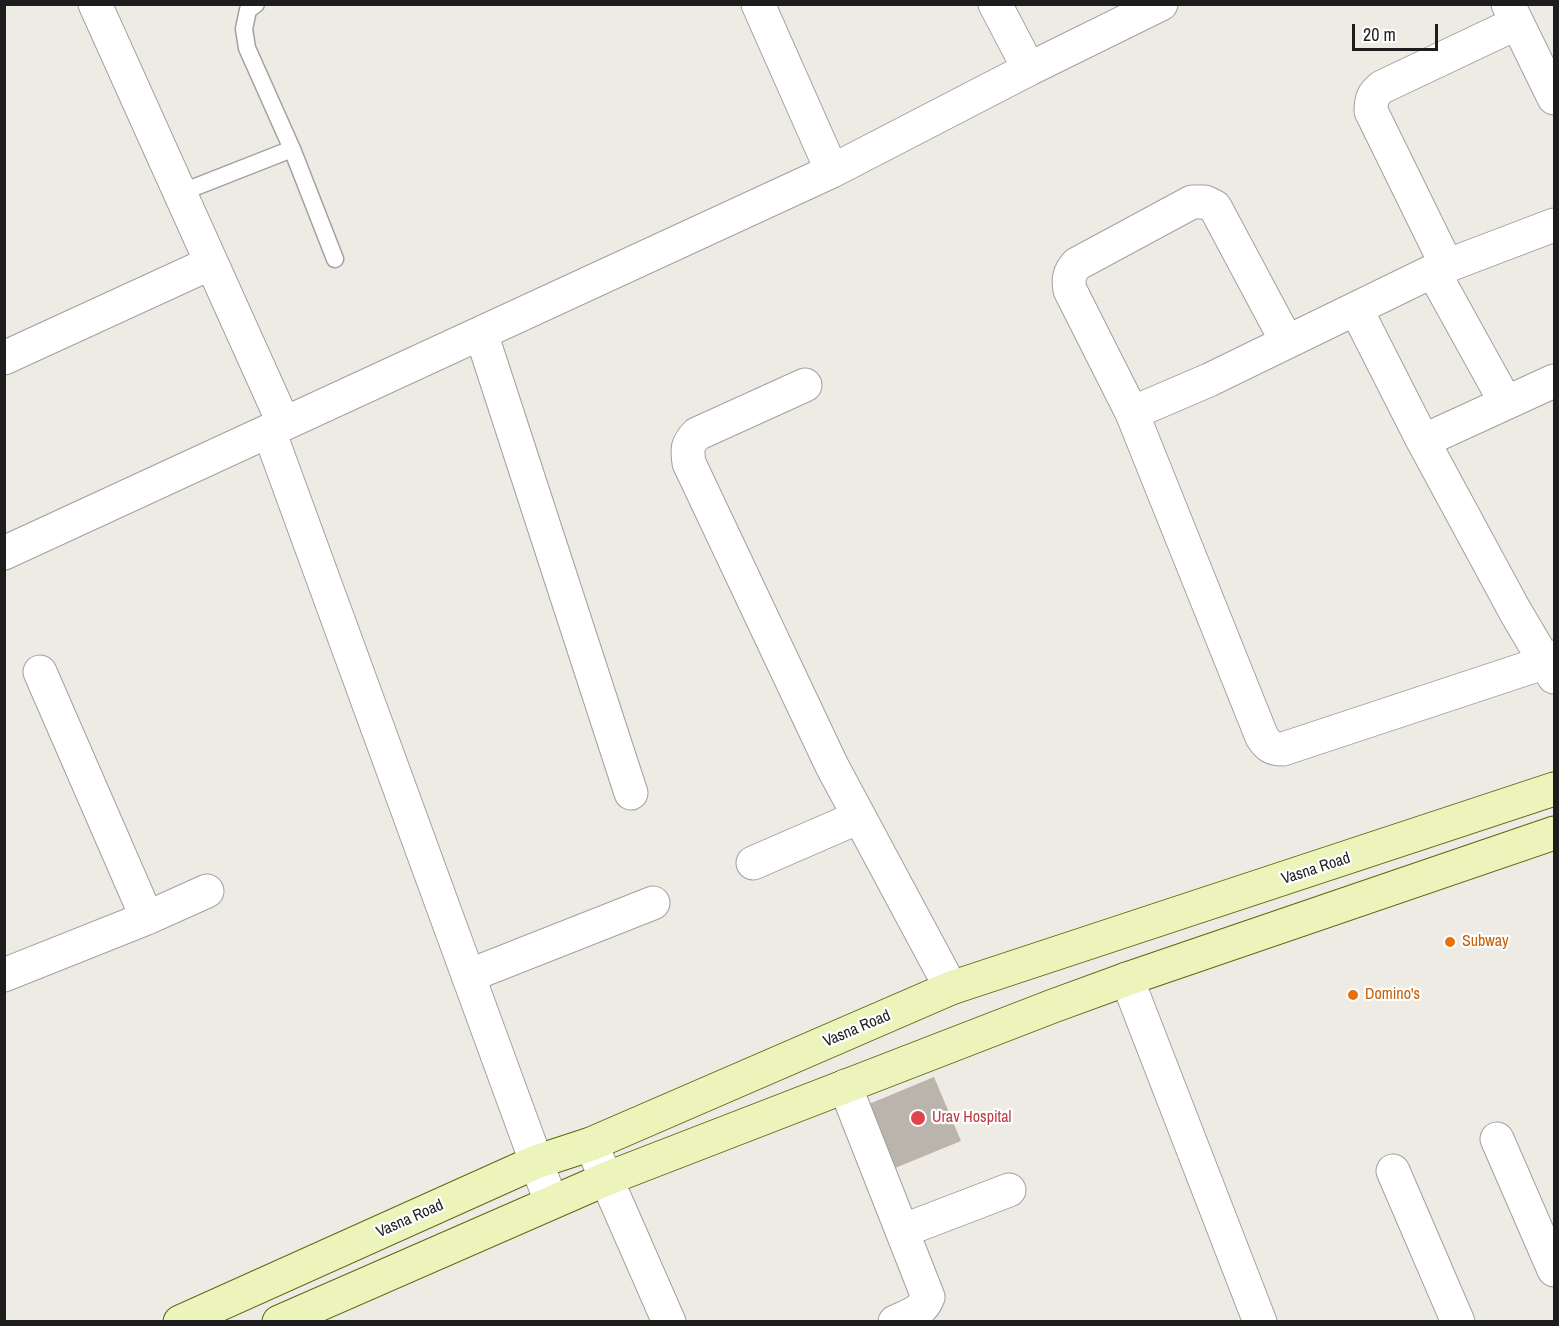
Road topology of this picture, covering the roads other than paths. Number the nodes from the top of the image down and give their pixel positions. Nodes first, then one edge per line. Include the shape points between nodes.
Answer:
1 (95, 4) edge
2 (256, 4) edge
3 (758, 4) edge
4 (995, 4) edge
5 (1161, 4) edge
6 (1512, 14) edge
7 (1029, 69) junction
8 (1554, 99) edge
9 (292, 149) junction
10 (832, 171) junction
11 (180, 194) junction
12 (1554, 225) edge
13 (335, 259) dead end
14 (211, 263) junction
15 (1440, 269) junction
16 (1356, 309) junction
17 (481, 333) junction
18 (1287, 342) junction
19 (4, 358) edge
20 (1554, 381) edge
21 (805, 385) dead end
22 (1506, 403) junction
23 (1132, 413) junction
24 (276, 428) junction
25 (1423, 441) junction
26 (4, 553) edge
27 (1552, 665) edge
28 (40, 672) dead end
29 (1554, 789) edge
30 (631, 792) dead end
31 (859, 817) junction
32 (1554, 833) edge
33 (753, 863) dead end
34 (207, 891) dead end
35 (653, 903) dead end
36 (147, 918) junction
37 (4, 975) edge
38 (468, 976) junction
39 (1127, 979) junction
40 (951, 988) junction
41 (845, 1086) junction
42 (1497, 1139) dead end
43 (591, 1144) junction
44 (536, 1162) junction
45 (1393, 1171) dead end
46 (606, 1179) junction
47 (1009, 1190) dead end
48 (551, 1202) junction
49 (902, 1231) junction
50 (1554, 1270) edge
51 (180, 1322) edge
52 (279, 1322) edge
53 (669, 1322) edge
54 (895, 1322) edge
55 (1260, 1322) edge
56 (1458, 1322) edge

1 - 11 street
2 - 9 lane via 248,10 246,19 247,48
3 - 10 street
4 - 7 street
5 - 7 street
6 - 8 street
6 - 15 street via 1382,87 1371,102 1371,111
7 - 10 street
9 - 11 lane
9 - 13 lane
10 - 17 street
11 - 14 street
12 - 15 street
14 - 19 street
14 - 24 street
15 - 16 street
15 - 22 street
16 - 18 street
16 - 25 street
17 - 24 street
17 - 30 street
18 - 23 street
18 - 23 street via 1215,207 1192,202 1077,264 1070,272 1070,290
20 - 22 street
21 - 31 street via 698,434 690,441 687,452
22 - 25 street
23 - 27 street via 1267,745 1283,749
24 - 26 street
24 - 38 street
25 - 27 street via 1515,611
28 - 36 street
29 - 40 main road, Vasna Road
31 - 33 street
31 - 40 street
32 - 39 main road
34 - 36 street
35 - 38 street
36 - 37 street
38 - 44 street
39 - 41 main road
39 - 55 street
40 - 43 main road, Vasna Road
41 - 46 main road
41 - 49 street
42 - 50 street
43 - 44 main road, Vasna Road
43 - 46 street
44 - 48 street
44 - 51 main road, Vasna Road
45 - 56 street
46 - 48 main road
46 - 53 street
47 - 49 street
48 - 52 main road
49 - 54 street via 928,1297 924,1306

